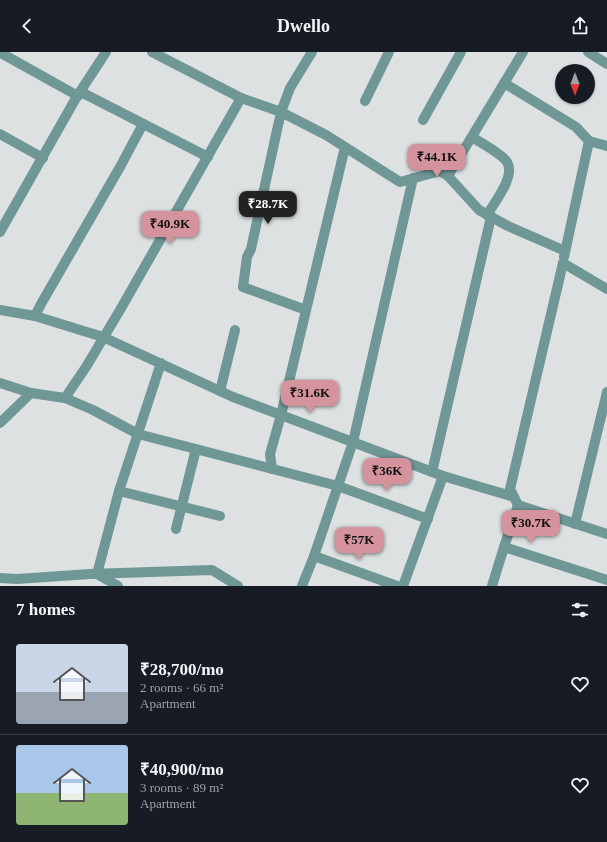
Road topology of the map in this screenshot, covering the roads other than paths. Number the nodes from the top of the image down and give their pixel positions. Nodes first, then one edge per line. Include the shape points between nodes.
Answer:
1 (106, 52) edge
2 (152, 52) edge
3 (312, 52) edge
4 (389, 52) edge
5 (461, 52) edge
6 (523, 52) edge
7 (588, 52) edge
8 (1, 53) edge
9 (607, 64) edge
10 (504, 83) junction
11 (79, 94) junction
12 (241, 98) junction
13 (365, 101) dead end
14 (281, 112) junction
15 (423, 120) dead end
16 (143, 124) junction
17 (0, 134) edge
18 (472, 137) junction
19 (589, 141) junction
20 (607, 146) edge
21 (345, 147) junction
22 (208, 157) junction
23 (43, 158) junction
24 (448, 176) junction
25 (413, 178) junction
26 (489, 216) junction
27 (0, 232) edge
28 (565, 251) junction
29 (563, 263) junction
30 (607, 289) edge
31 (0, 310) edge
32 (306, 310) junction
33 (35, 316) junction
34 (235, 330) dead end
35 (104, 337) junction
36 (161, 363) junction
37 (0, 383) edge
38 (220, 391) junction
39 (607, 392) edge
40 (31, 393) junction
41 (65, 398) junction
42 (281, 415) junction
43 (0, 423) edge
44 (138, 434) junction
45 (353, 442) junction
46 (196, 449) junction
47 (272, 469) junction
48 (432, 472) junction
49 (443, 476) junction
50 (338, 486) junction
51 (119, 491) junction
52 (516, 501) junction
53 (182, 506) junction
54 (220, 516) dead end
55 (428, 519) junction
56 (575, 524) junction
57 (176, 529) dead end
58 (607, 534) edge
59 (504, 546) junction
60 (314, 556) junction
61 (97, 574) junction
62 (0, 578) edge
63 (607, 580) edge
64 (16, 582) edge
65 (118, 586) edge
66 (238, 586) edge
67 (302, 586) edge
68 (397, 586) edge
69 (403, 586) edge
70 (492, 586) edge

1 - 11 street
2 - 12 street
3 - 14 street via 290,88
4 - 13 street
5 - 15 street
6 - 10 street
7 - 9 street
8 - 11 street
10 - 18 street
10 - 19 street via 576,127
11 - 16 street
11 - 23 street
12 - 14 street
12 - 22 street
14 - 21 street
14 - 32 street via 251,249 247,257 243,287
16 - 22 street
16 - 33 street
17 - 23 street
18 - 24 street
18 - 26 street via 508,163 508,179
19 - 20 street
19 - 28 street
21 - 25 street via 400,182
21 - 32 street
22 - 35 street
23 - 27 street
24 - 25 street via 440,171
24 - 26 street via 479,210
25 - 45 street
26 - 28 street
26 - 48 street
28 - 29 street
29 - 30 street
29 - 52 street via 510,490
31 - 33 street
32 - 42 street
33 - 35 street
34 - 38 street
35 - 36 street
35 - 41 street
36 - 38 street
36 - 44 street
37 - 40 street
38 - 42 street
39 - 56 street
40 - 41 street
40 - 43 street
41 - 44 street
42 - 45 street
42 - 47 street via 270,454
44 - 46 street
44 - 51 street
45 - 48 street
45 - 50 street
46 - 47 street
46 - 53 street
47 - 50 street
48 - 49 street
49 - 52 street
49 - 55 street
50 - 55 street
50 - 60 street
51 - 53 street
51 - 61 street
52 - 56 street
52 - 59 street
53 - 54 street
53 - 57 street
55 - 69 street
56 - 58 street
59 - 63 street
59 - 70 street
60 - 67 street
60 - 68 street
61 - 64 street
61 - 65 street
61 - 66 street via 212,570
62 - 64 street

